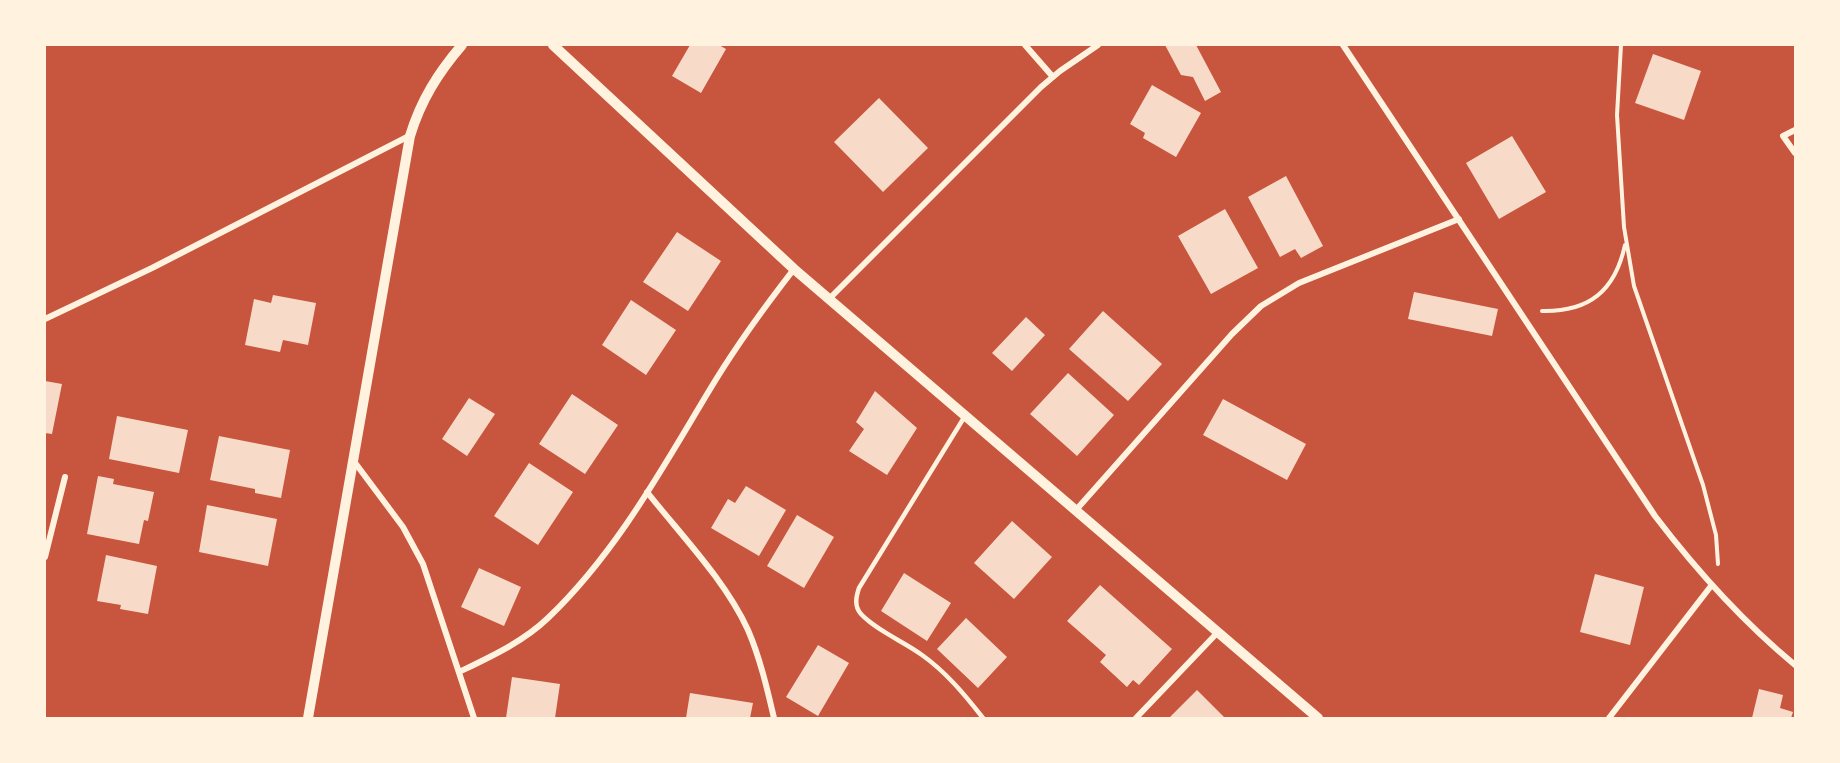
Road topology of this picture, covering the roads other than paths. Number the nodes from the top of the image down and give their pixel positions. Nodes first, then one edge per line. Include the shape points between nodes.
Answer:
1 (462, 45) edge
2 (553, 45) edge
3 (1025, 45) edge
4 (1098, 45) edge
5 (1343, 45) edge
6 (1053, 76) junction
7 (1795, 130) edge
8 (410, 136) junction
9 (1795, 153) edge
10 (1458, 219) junction
11 (794, 269) junction
12 (829, 299) junction
13 (45, 319) edge
14 (965, 416) junction
15 (352, 460) junction
16 (65, 477) dead end
17 (647, 492) junction
18 (1076, 510) junction
19 (45, 557) edge
20 (1711, 586) junction
21 (1218, 632) junction
22 (1795, 665) edge
23 (459, 672) junction
24 (308, 718) edge
25 (474, 718) edge
26 (774, 718) edge
27 (983, 718) edge
28 (1136, 718) edge
29 (1317, 718) edge
30 (1609, 718) edge

1 - 8 street via 424,98
2 - 11 street
3 - 6 street
4 - 6 street
5 - 10 street
6 - 12 street
7 - 9 street via 1783,136
8 - 13 street
8 - 15 street
10 - 18 street via 1299,283 1261,306
10 - 20 street via 1655,516
11 - 12 street
11 - 17 street via 730,358
12 - 14 street
14 - 18 street
14 - 27 lane via 859,588 856,604 870,621 923,656 960,689
15 - 23 street via 403,527 423,564
15 - 24 street
16 - 19 street
17 - 23 street via 597,564 548,618 502,651
17 - 26 street via 736,609 757,651
18 - 21 street
20 - 22 street
20 - 30 street
21 - 28 street
21 - 29 street
23 - 25 street

